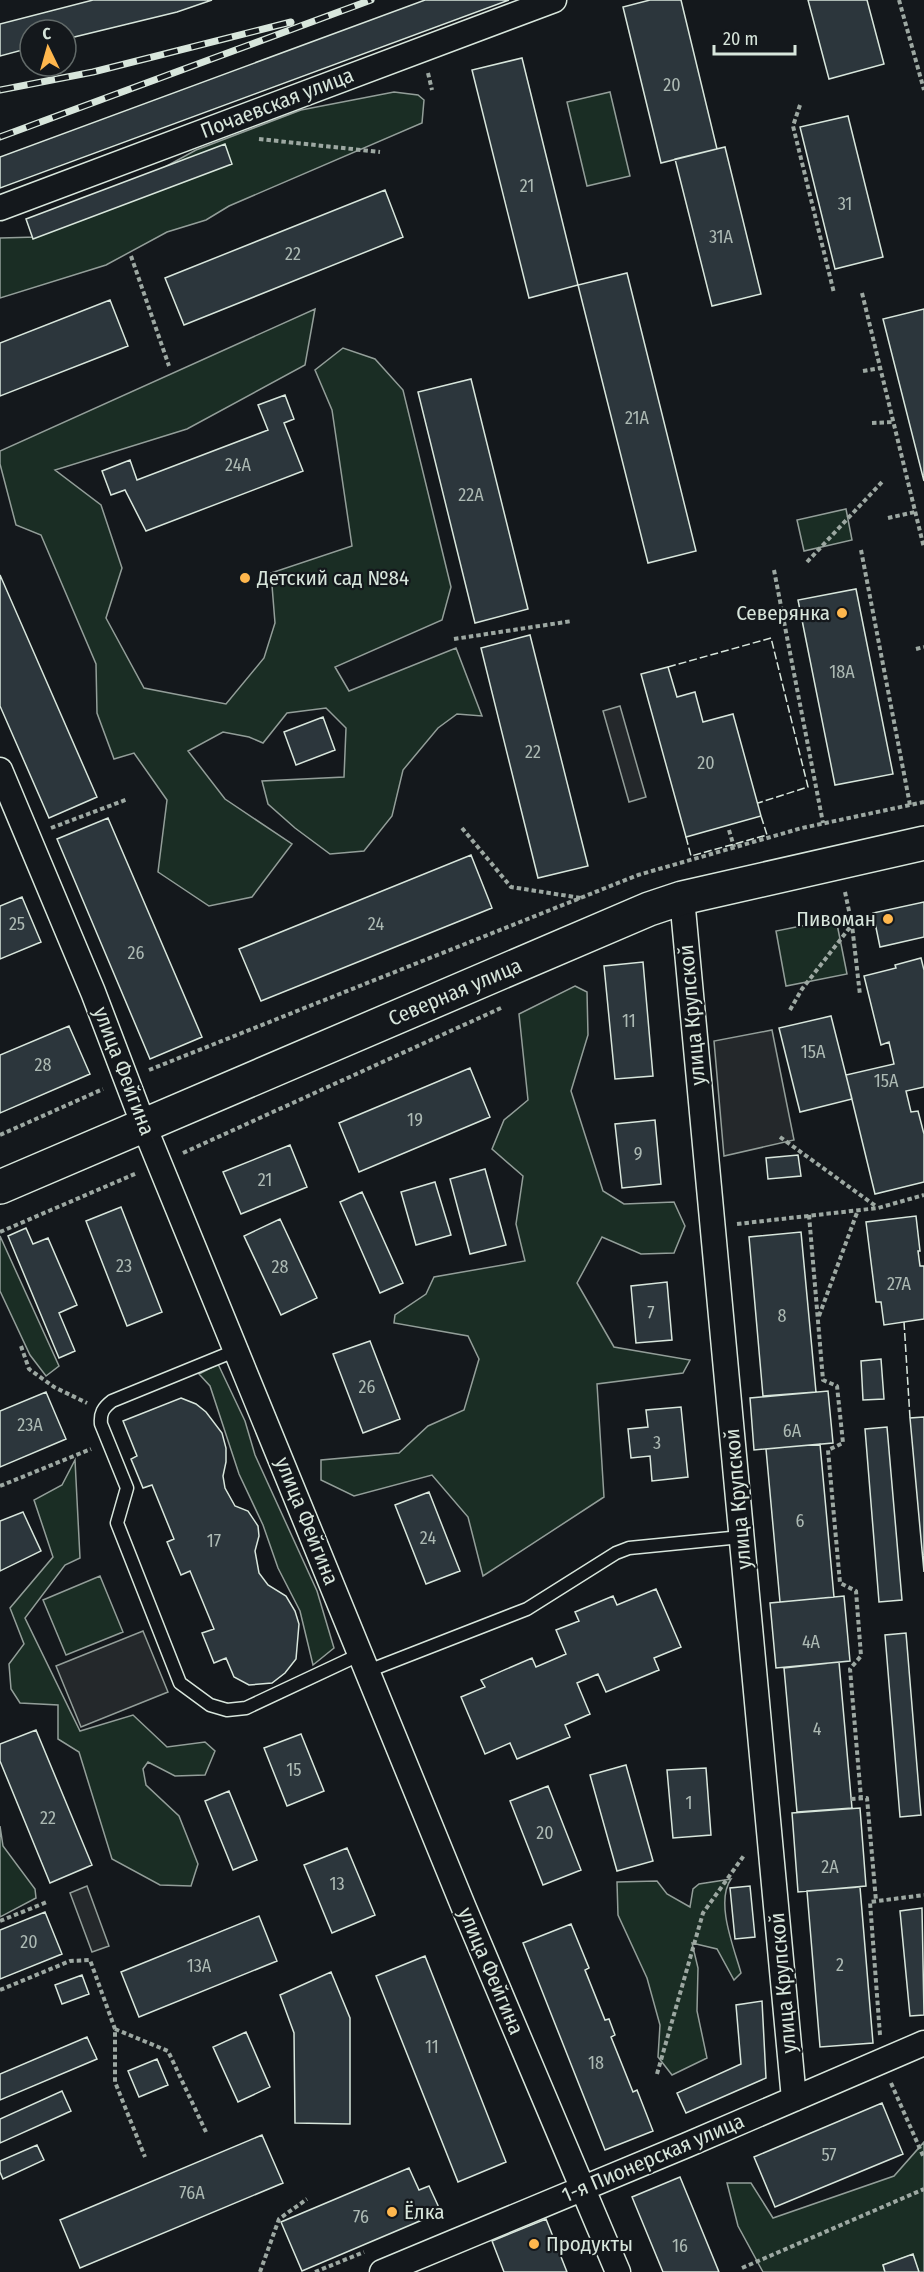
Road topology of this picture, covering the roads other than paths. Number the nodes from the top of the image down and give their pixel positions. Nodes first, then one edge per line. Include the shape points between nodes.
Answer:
1 (554, 0) edge
2 (0, 207) edge
3 (0, 770) edge
4 (924, 843) edge
5 (682, 898) junction
6 (144, 1126) junction
7 (0, 1187) edge
8 (237, 1350) junction
9 (741, 1537) junction
10 (364, 1662) junction
11 (924, 2043) edge
12 (794, 2099) junction
13 (583, 2187) junction
14 (382, 2272) edge
15 (618, 2272) edge

1 - 2 street, Почаевская улица
3 - 6 street, улица Фейгина
4 - 5 street, Северная улица
5 - 6 street, Северная улица
5 - 9 street, улица Крупской
6 - 7 street, Северная улица
6 - 8 street, улица Фейгина
8 - 10 street, улица Фейгина
8 - 10 lane via 112,1401 102,1410 101,1424 127,1488 117,1523 180,1683 210,1705 227,1710 246,1708
9 - 10 lane via 622,1550 527,1609
9 - 12 street, улица Крупской
10 - 13 street, улица Фейгина
11 - 12 street, 1-я Пионерская улица
12 - 13 street, 1-я Пионерская улица
13 - 14 street, 1-я Пионерская улица
13 - 15 street, улица Фейгина

